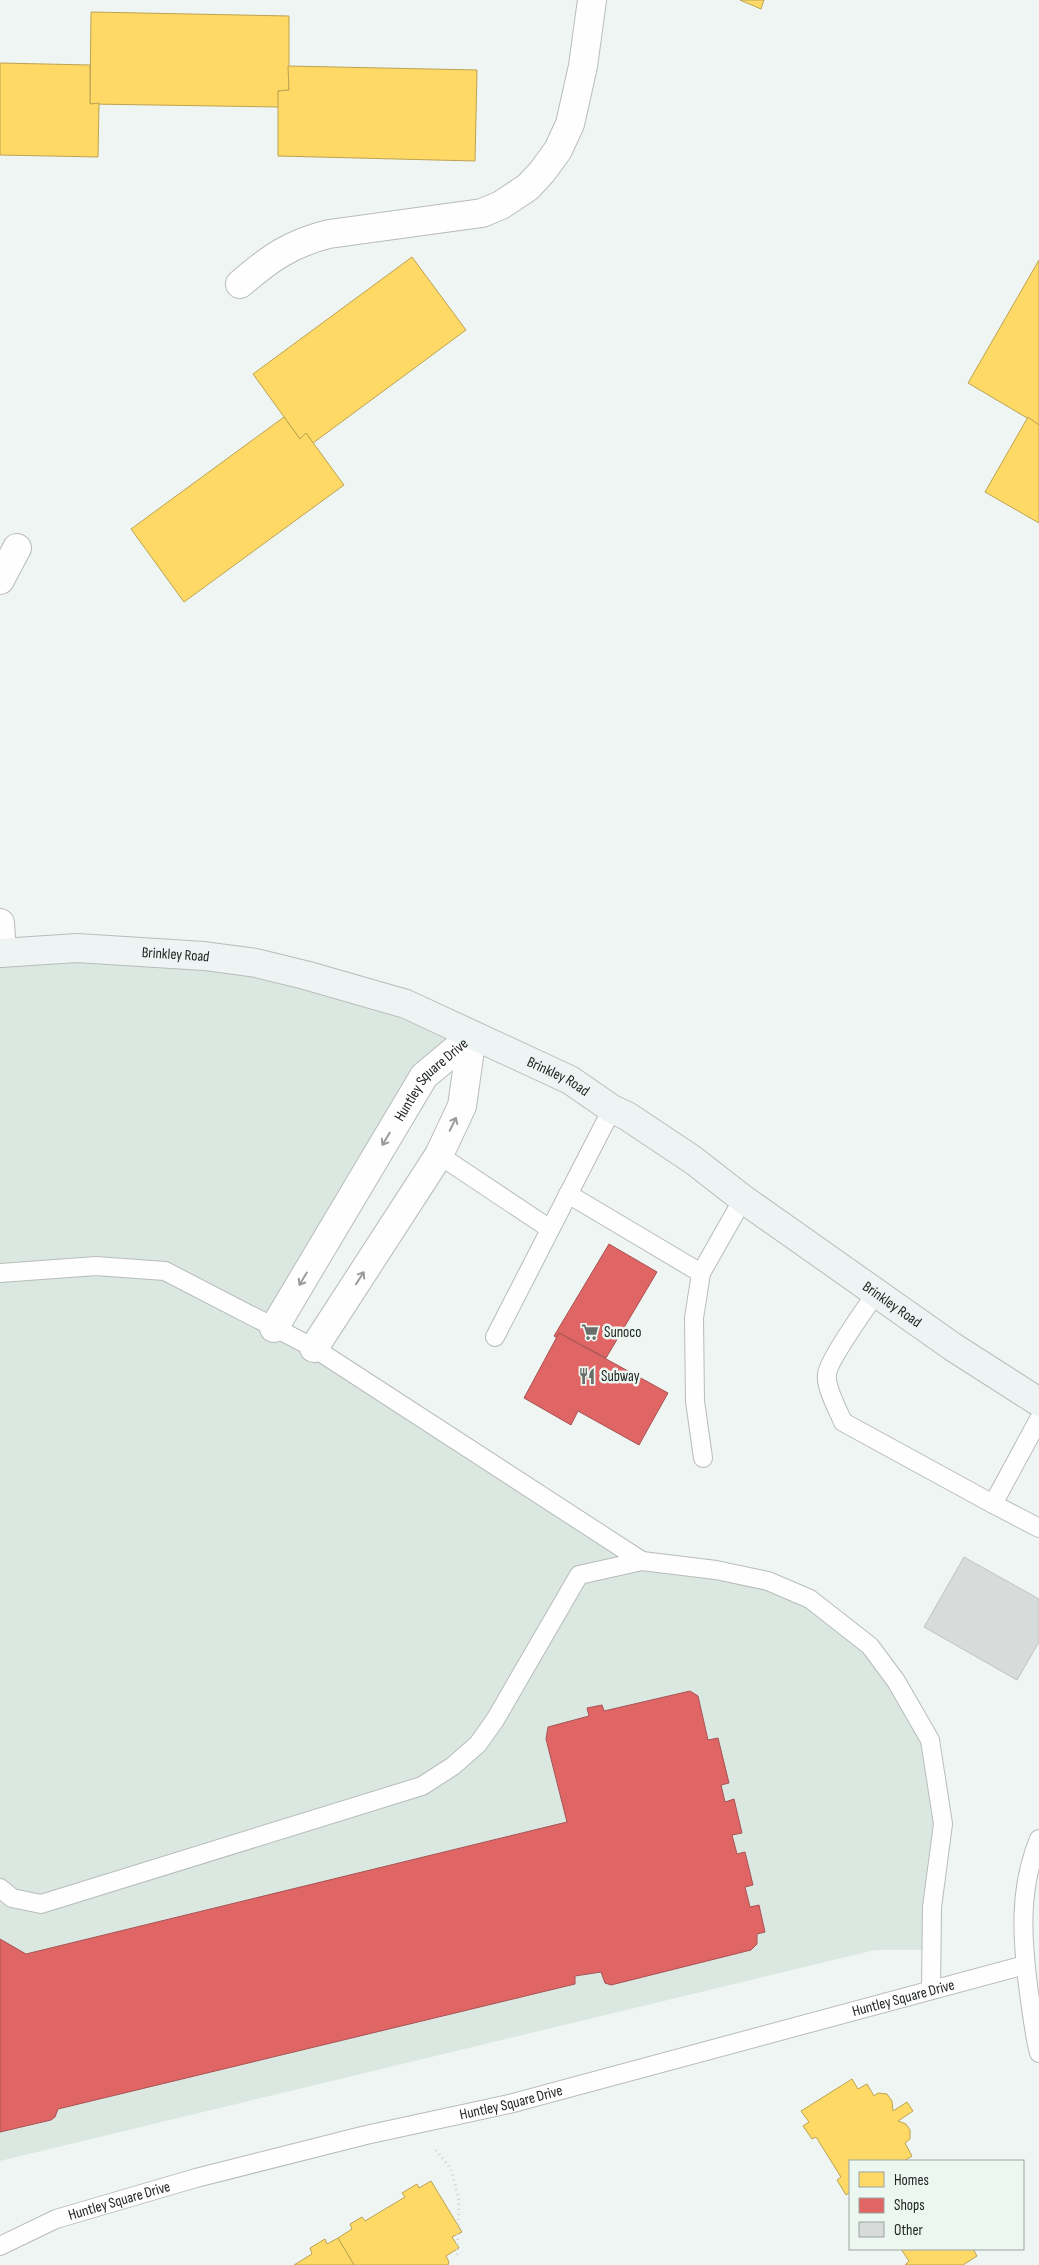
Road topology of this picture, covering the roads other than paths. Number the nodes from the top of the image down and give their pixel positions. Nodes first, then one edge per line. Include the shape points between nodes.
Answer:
1 (592, 0) edge
2 (240, 284) dead end
3 (17, 548) dead end
4 (0, 580) edge
5 (0, 923) edge
6 (1, 953) edge
7 (472, 1036) junction
8 (612, 1109) junction
9 (438, 1154) junction
10 (568, 1194) junction
11 (744, 1199) junction
12 (550, 1229) junction
13 (0, 1273) edge
14 (701, 1273) junction
15 (877, 1292) junction
16 (274, 1328) junction
17 (495, 1337) dead end
18 (314, 1348) junction
19 (1039, 1402) edge
20 (1039, 1419) edge
21 (703, 1458) dead end
22 (992, 1504) junction
23 (1039, 1528) edge
24 (642, 1560) junction
25 (1039, 1839) edge
26 (0, 1888) edge
27 (1025, 1964) junction
28 (930, 1990) junction
29 (1039, 2054) edge
30 (0, 2246) edge

1 - 2 street via 583,66 570,124 558,150 542,172 517,196 482,213 307,239 282,250
3 - 4 street
5 - 6 street
6 - 7 main road, Brinkley Road via 77,948 204,956 256,963 406,1004
7 - 8 main road, Brinkley Road via 570,1080
9 -> 7 street, Huntley Square Drive via 462,1106
7 -> 16 street, Huntley Square Drive via 424,1076
8 - 10 lane
8 - 11 main road, Brinkley Road via 693,1160
9 - 12 lane
18 -> 9 street, Huntley Square Drive
10 - 12 lane
10 - 14 lane
11 - 14 lane
11 - 15 main road, Brinkley Road
12 - 17 lane
13 - 16 lane via 96,1266 164,1272
14 - 21 lane via 694,1318 695,1392
15 - 19 main road, Brinkley Road via 953,1347
15 - 22 lane via 827,1374 832,1399 843,1422
16 - 18 lane
18 - 24 lane
20 - 22 lane
22 - 23 lane
24 - 26 lane via 579,1575 478,1744 453,1766 422,1786 41,1904 12,1898
24 - 28 lane via 768,1581 810,1599 870,1646 896,1681 930,1740 943,1824 932,1907
25 - 27 lane via 1027,1876 1022,1907
27 - 28 lane, Huntley Square Drive
27 - 29 lane
28 - 30 lane, Huntley Square Drive via 509,2104 366,2135 196,2178 56,2219

